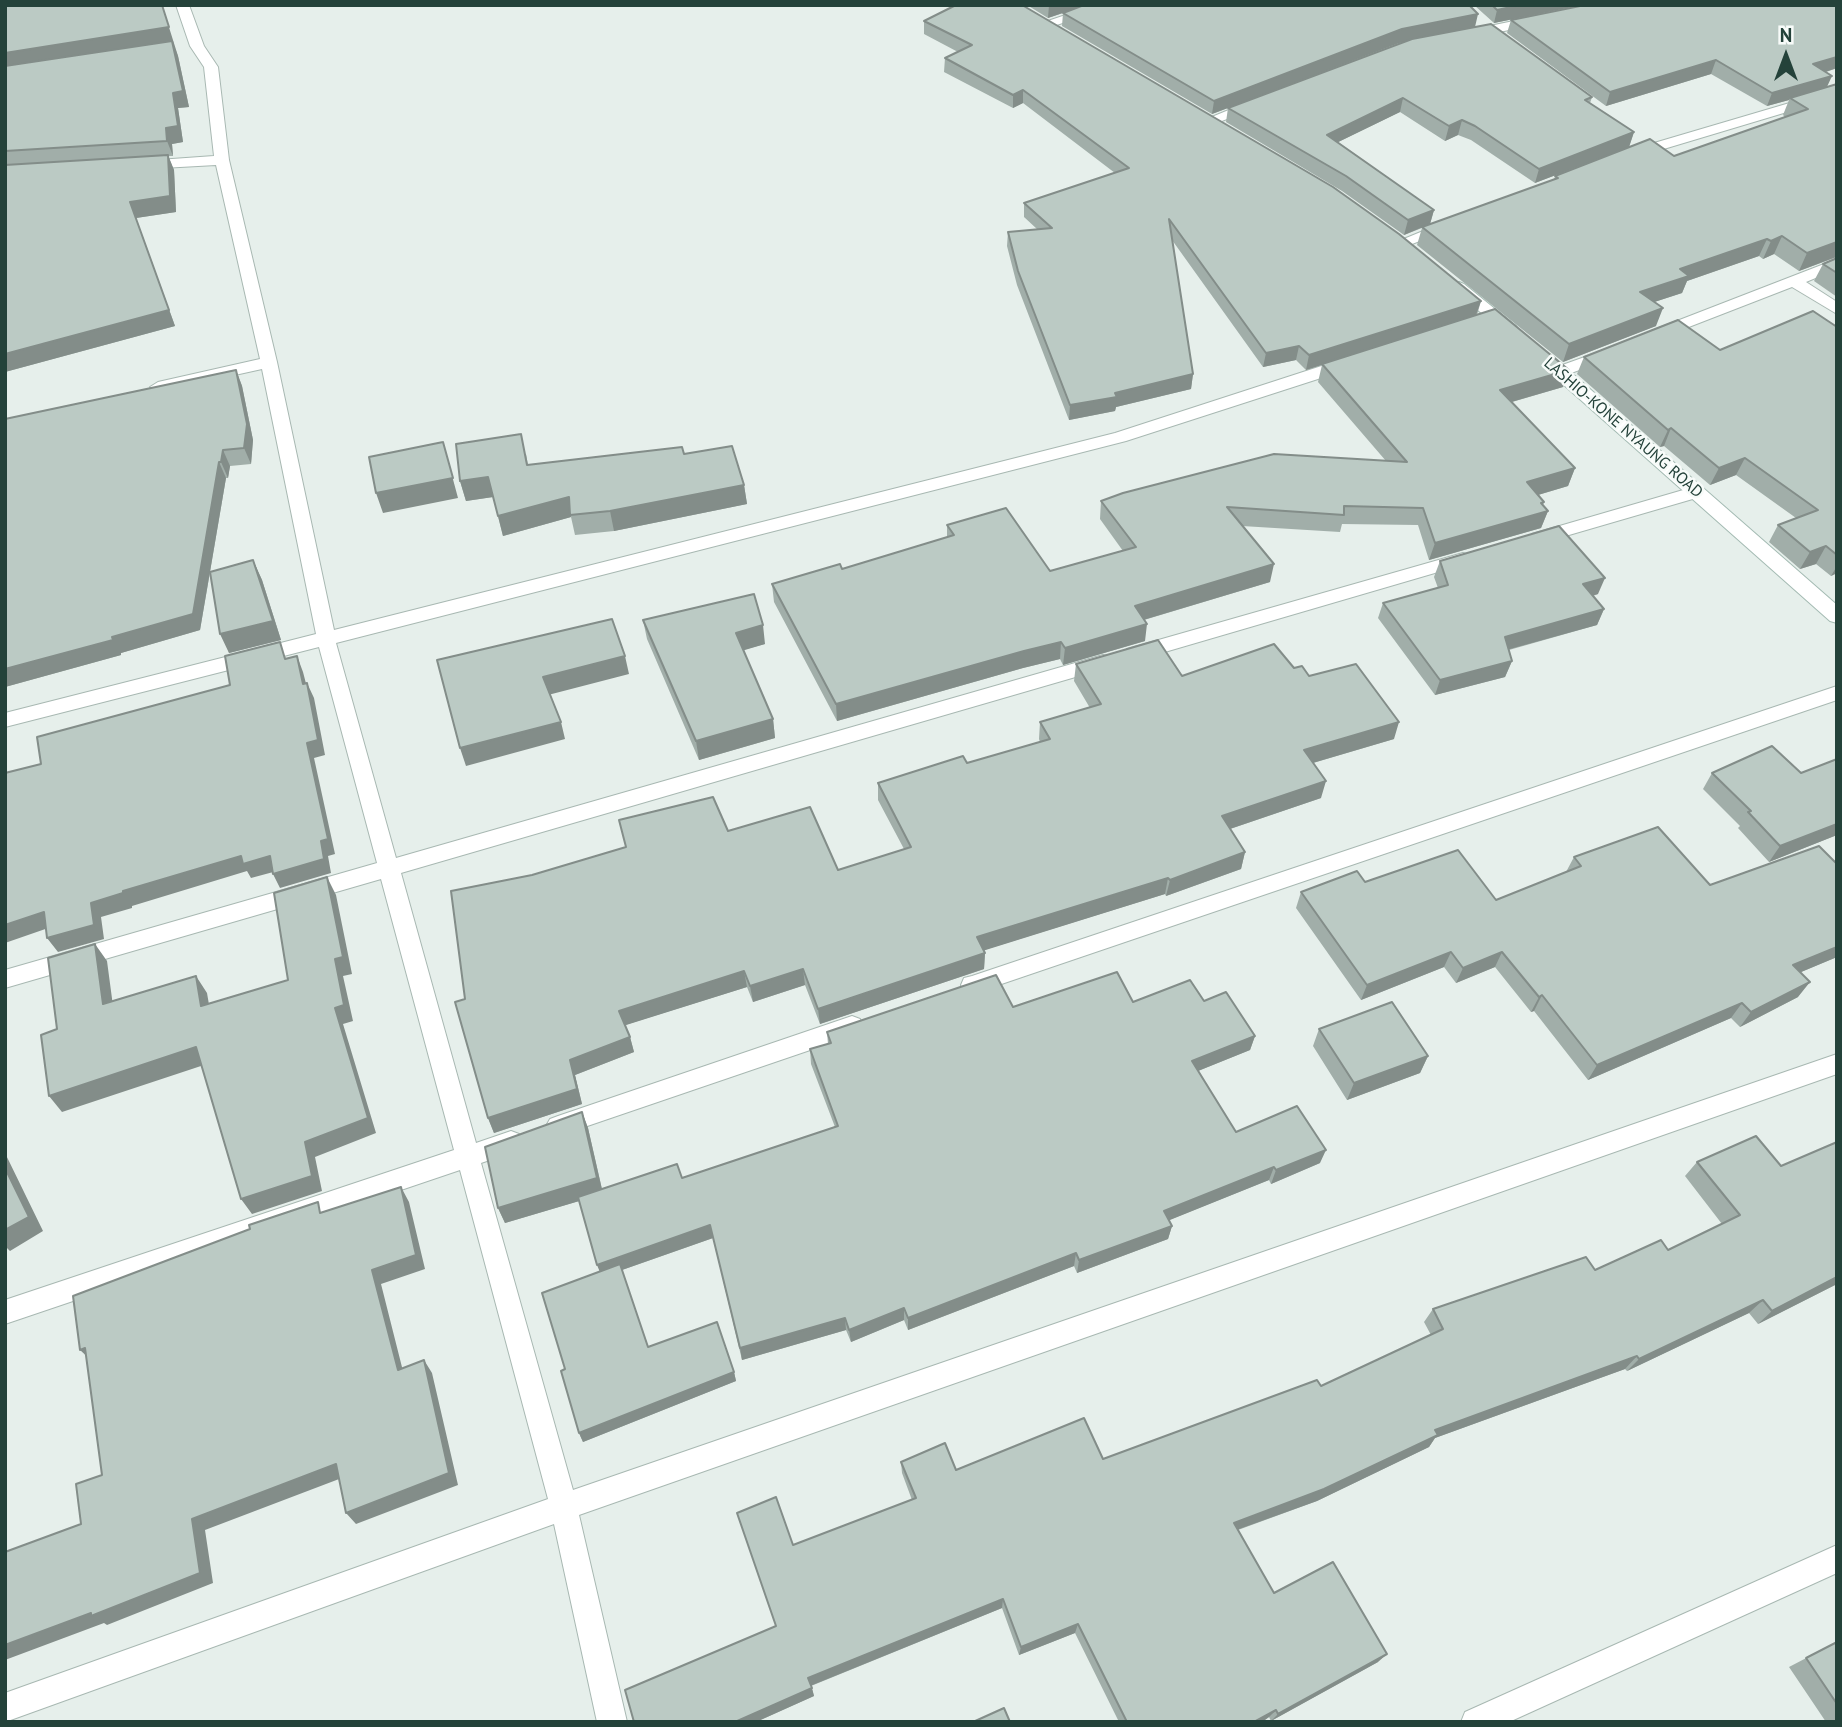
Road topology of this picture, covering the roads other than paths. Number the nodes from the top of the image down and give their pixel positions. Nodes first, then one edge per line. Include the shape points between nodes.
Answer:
1 (182, 5) edge
2 (1109, 5) edge
3 (1553, 17) edge
4 (1453, 37) edge
5 (1066, 38) edge
6 (1837, 93) edge
7 (1261, 101) edge
8 (1232, 135) edge
9 (1622, 157) edge
10 (222, 160) junction
11 (127, 166) edge
12 (1454, 223) edge
13 (1422, 258) edge
14 (1837, 264) edge
15 (1441, 273) edge
16 (1794, 281) junction
17 (1837, 309) edge
18 (1495, 317) junction
19 (1469, 325) edge
20 (1366, 357) edge
21 (269, 362) junction
22 (1560, 372) junction
23 (137, 392) edge
24 (1697, 492) junction
25 (1524, 542) edge
26 (1483, 554) edge
27 (1837, 616) edge
28 (326, 639) junction
29 (1837, 693) edge
30 (5, 720) edge
31 (390, 867) junction
32 (5, 979) edge
33 (955, 991) edge
34 (876, 1018) edge
35 (1837, 1064) edge
36 (469, 1156) junction
37 (5, 1312) edge
38 (564, 1507) junction
39 (1837, 1559) edge
40 (5, 1709) edge
41 (612, 1722) edge
42 (1475, 1722) edge

1 - 10 street via 190,47 211,67
2 - 5 street via 1037,21
3 - 4 street
6 - 9 street via 1643,143
7 - 8 street via 1203,117
10 - 11 street
10 - 21 street
12 - 13 street via 1396,239
14 - 16 street
15 - 18 street, LASHIO-KONE NYAUNG ROAD
16 - 17 street
16 - 22 street
18 - 19 street
18 - 22 street, LASHIO-KONE NYAUNG ROAD
20 - 28 street via 1120,437
21 - 23 street
21 - 28 street
22 - 24 street, LASHIO-KONE NYAUNG ROAD
24 - 25 street
24 - 27 street, LASHIO-KONE NYAUNG ROAD
26 - 31 street
28 - 30 street
28 - 31 street
29 - 33 street
31 - 32 street
31 - 36 street
34 - 36 street
35 - 38 street
36 - 37 street
36 - 38 street
38 - 40 street
38 - 41 street
39 - 42 street

